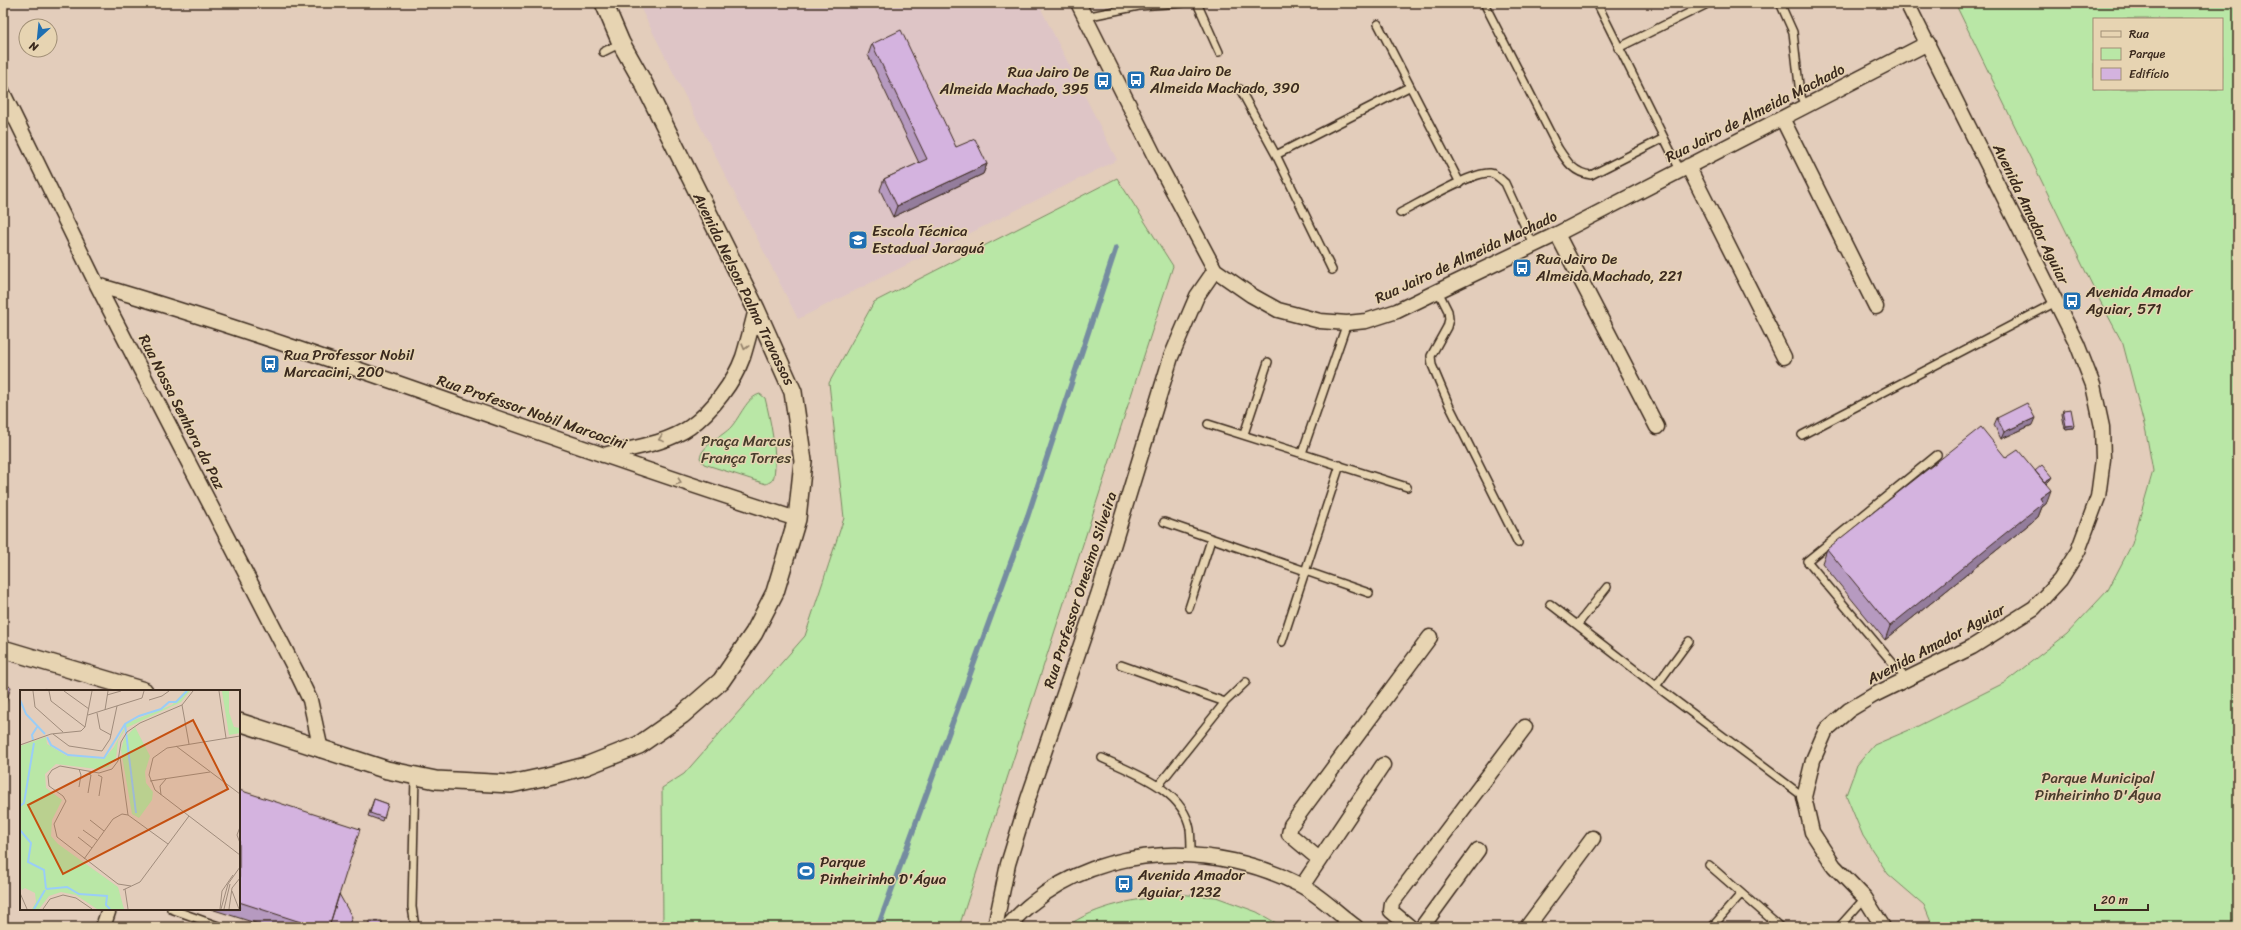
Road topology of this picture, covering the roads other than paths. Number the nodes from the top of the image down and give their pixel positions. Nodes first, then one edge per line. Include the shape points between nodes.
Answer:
1 (604, 3) edge
2 (1078, 3) edge
3 (1182, 3) edge
4 (1197, 3) edge
5 (1484, 3) edge
6 (1597, 3) edge
7 (1780, 3) edge
8 (1907, 3) edge
9 (1705, 5) dead end
10 (1085, 17) junction
11 (1378, 24) dead end
12 (621, 43) junction
13 (1928, 43) junction
14 (1618, 48) junction
15 (603, 52) dead end
16 (1219, 52) dead end
17 (1410, 87) junction
18 (1240, 89) dead end
19 (3, 93) edge
20 (1805, 106) junction
21 (1782, 118) junction
22 (1664, 138) junction
23 (1276, 155) junction
24 (1684, 168) junction
25 (1460, 183) junction
26 (1400, 213) dead end
27 (1557, 234) junction
28 (1532, 244) junction
29 (1215, 270) junction
30 (1332, 270) dead end
31 (97, 285) junction
32 (1438, 291) junction
33 (2056, 302) junction
34 (1876, 307) dead end
35 (756, 310) junction
36 (1347, 323) junction
37 (1784, 357) dead end
38 (1268, 362) dead end
39 (1208, 424) dead end
40 (1657, 426) dead end
41 (1244, 434) junction
42 (1802, 435) dead end
43 (1302, 452) junction
44 (1937, 454) dead end
45 (603, 455) junction
46 (1340, 465) junction
47 (1407, 487) dead end
48 (797, 519) junction
49 (1164, 522) dead end
50 (1211, 540) junction
51 (1518, 544) dead end
52 (1305, 572) junction
53 (1607, 587) dead end
54 (1369, 593) dead end
55 (1550, 604) dead end
56 (1189, 608) dead end
57 (1578, 624) junction
58 (1430, 637) dead end
59 (1689, 641) dead end
60 (1282, 642) dead end
61 (3, 649) edge
62 (1121, 665) dead end
63 (1907, 680) junction
64 (1246, 682) dead end
65 (1656, 686) junction
66 (141, 690) edge
67 (1225, 702) junction
68 (240, 722) edge
69 (1525, 727) dead end
70 (321, 750) junction
71 (1102, 758) dead end
72 (1383, 765) dead end
73 (414, 776) junction
74 (1158, 786) junction
75 (1804, 797) junction
76 (1593, 838) dead end
77 (1478, 850) dead end
78 (1191, 854) junction
79 (1319, 859) junction
80 (1709, 865) dead end
81 (1302, 886) junction
82 (1741, 894) junction
83 (1865, 898) junction
84 (109, 910) edge
85 (174, 910) edge
86 (103, 927) edge
87 (221, 927) edge
88 (416, 927) edge
89 (995, 927) edge
90 (1007, 927) edge
91 (1356, 927) edge
92 (1410, 927) edge
93 (1422, 927) edge
94 (1527, 927) edge
95 (1712, 927) edge
96 (1780, 927) edge
97 (1839, 927) edge
98 (1883, 927) edge

1 - 12 street, Avenida Nelson Palma Travassos
2 - 10 street, Rua Jairo de Almeida Machado
3 - 10 lane via 1139,6
4 - 16 lane
5 - 22 lane via 1558,148 1574,170 1591,175
6 - 14 lane
7 - 20 lane via 1793,32 1800,94
8 - 13 street, Avenida Amador Aguiar
9 - 14 lane
10 - 29 street, Rua Jairo de Almeida Machado
11 - 17 lane
12 - 15 lane
12 - 35 street, Avenida Nelson Palma Travassos via 644,84
13 - 20 street, Rua Jairo de Almeida Machado
13 - 33 street, Avenida Amador Aguiar
14 - 22 lane
17 - 23 lane
17 - 25 lane
18 - 23 lane
19 - 31 street, Rua Nossa Senhora da Paz
20 - 21 street, Rua Jairo de Almeida Machado
21 - 24 street, Rua Jairo de Almeida Machado
21 - 34 street
22 - 24 lane
23 - 30 lane
24 - 27 street, Rua Jairo de Almeida Machado
24 - 37 street
25 - 26 lane
25 - 28 lane via 1484,174 1497,175 1505,183
27 - 28 street, Rua Jairo de Almeida Machado
27 - 40 street
28 - 32 street, Rua Jairo de Almeida Machado
29 - 36 street, Rua Jairo de Almeida Machado via 1278,310 1320,321
29 - 89 street, Rua Professor Onesimo Silveira via 1197,296 1171,357 1099,592 1028,799 1008,864
31 - 45 street, Rua Professor Nobil Marcacini via 202,316
31 - 70 street, Rua Nossa Senhora da Paz via 298,673 310,700
32 - 36 street, Rua Jairo de Almeida Machado via 1396,311 1366,321
32 - 51 lane via 1449,319 1432,356 1432,365
33 - 42 lane
33 - 63 street, Avenida Amador Aguiar via 2077,344 2093,385 2102,427 2103,460 2098,496 2088,528 2078,551 2060,580 2034,608 1999,632
35 -> 45 street via 743,358 729,384 712,406 690,427 647,444
35 - 48 street, Avenida Nelson Palma Travassos via 793,392 803,461
36 - 43 lane
38 - 41 lane
39 - 41 lane
41 - 43 lane
43 - 46 lane
44 - 63 lane via 1807,560
45 -> 48 street, Rua Professor Nobil Marcacini via 708,492
46 - 47 lane
46 - 52 lane
48 - 73 street, Avenida Nelson Palma Travassos via 775,592 738,658 715,686 682,715 639,745 586,766 511,784 436,780
49 - 50 lane
50 - 52 lane
50 - 56 lane
52 - 54 lane
52 - 60 lane
53 - 57 lane
55 - 57 lane
57 - 65 lane
58 - 79 street via 1291,826 1288,834
59 - 65 lane
61 - 66 street
62 - 67 lane
63 - 75 street, Avenida Amador Aguiar via 1848,710 1826,730 1813,760
64 - 67 lane
65 - 75 lane
67 - 74 lane
68 - 70 street, Avenida Nelson Palma Travassos
69 - 92 street via 1392,903 1391,911
70 - 73 street, Avenida Nelson Palma Travassos
71 - 74 lane
72 - 79 street
73 - 88 lane via 412,907
74 - 78 lane via 1178,804 1186,816 1190,828
75 - 83 street, Avenida Amador Aguiar via 1812,832 1834,866
76 - 94 street
77 - 93 street
78 - 81 street via 1261,868
78 - 90 street via 1133,857 1097,868 1060,884 1031,904
79 - 81 street
80 - 82 lane
81 - 91 street
82 - 95 lane
82 - 96 lane
83 - 97 lane
83 - 98 street, Avenida Amador Aguiar
84 - 86 street
85 - 87 lane

